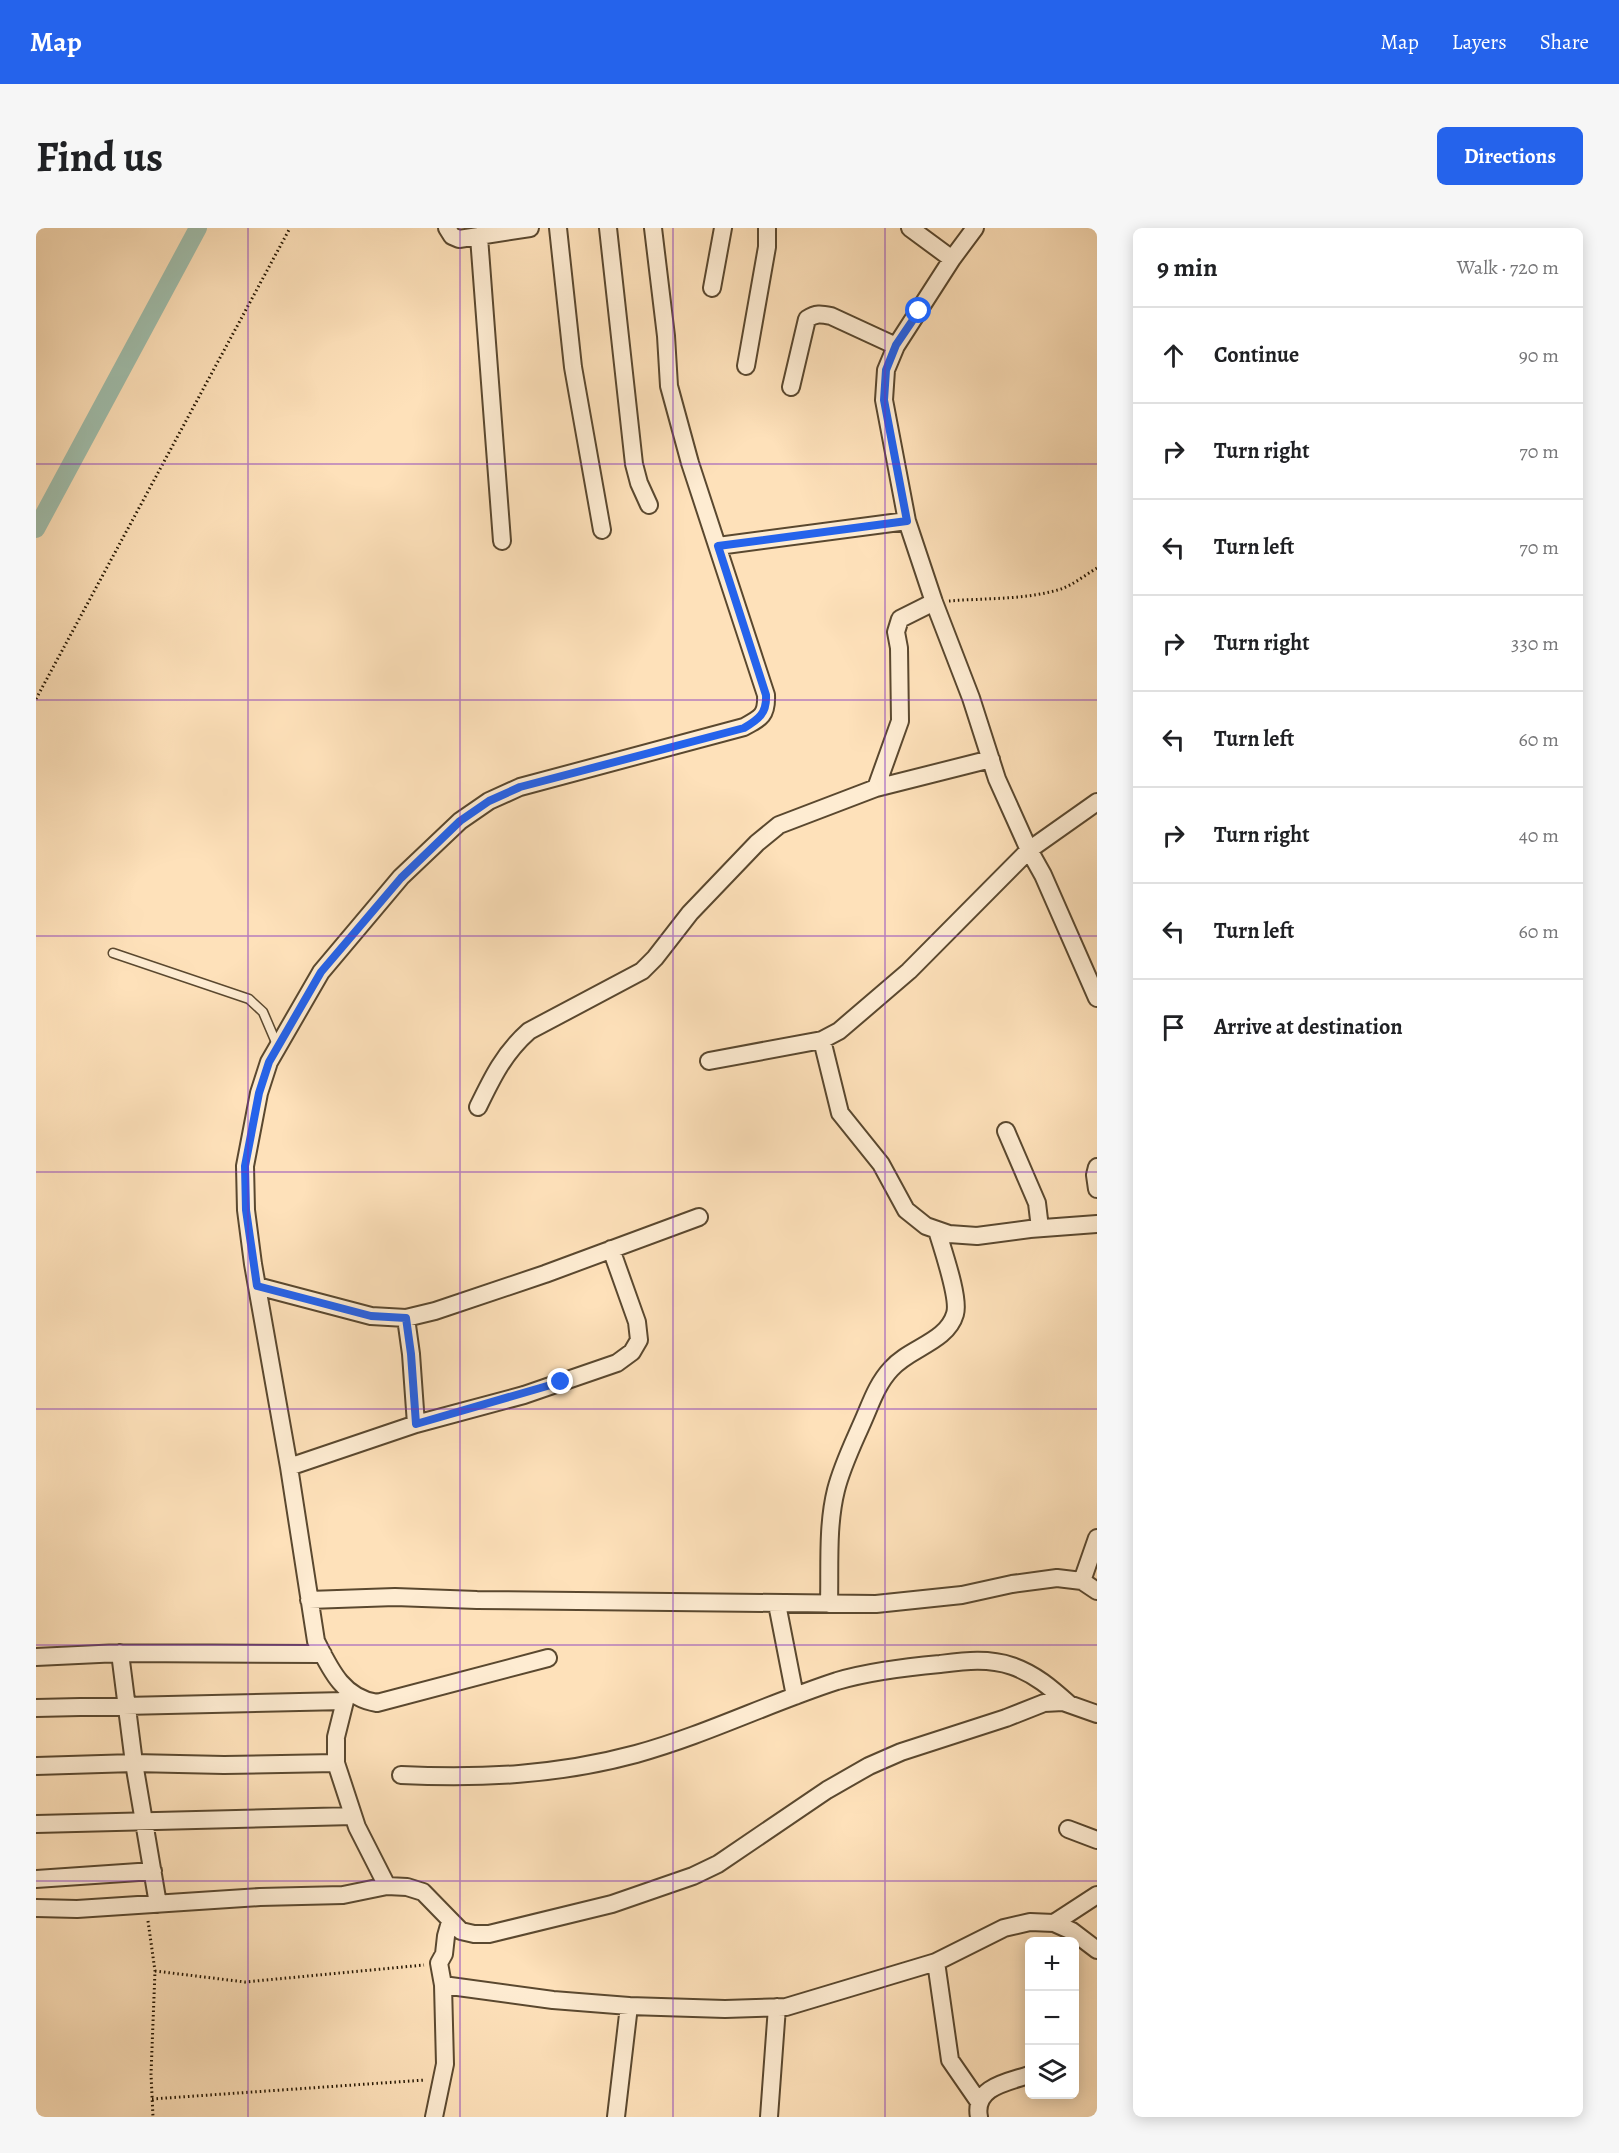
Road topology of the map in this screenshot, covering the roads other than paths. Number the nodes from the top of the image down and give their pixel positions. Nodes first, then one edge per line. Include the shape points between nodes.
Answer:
1 (447, 228) edge
2 (530, 228) edge
3 (558, 228) edge
4 (608, 228) edge
5 (653, 228) edge
6 (723, 228) edge
7 (767, 228) edge
8 (910, 228) edge
9 (975, 228) edge
10 (479, 237) junction
11 (952, 259) junction
12 (712, 288) dead end
13 (896, 345) junction
14 (746, 366) dead end
15 (791, 387) dead end
16 (649, 505) dead end
17 (907, 521) junction
18 (602, 530) dead end
19 (502, 542) dead end
20 (718, 546) junction
21 (934, 602) junction
22 (991, 759) junction
23 (876, 788) junction
24 (1097, 802) edge
25 (1029, 850) junction
26 (113, 953) dead end
27 (1097, 998) edge
28 (822, 1040) junction
29 (278, 1048) junction
30 (709, 1061) dead end
31 (478, 1107) dead end
32 (1006, 1131) dead end
33 (1097, 1167) edge
34 (1097, 1189) edge
35 (699, 1217) dead end
36 (1097, 1224) edge
37 (1040, 1228) junction
38 (937, 1230) junction
39 (611, 1249) junction
40 (257, 1286) junction
41 (406, 1318) junction
42 (416, 1424) junction
43 (290, 1467) junction
44 (1097, 1538) edge
45 (1082, 1581) junction
46 (1097, 1591) edge
47 (309, 1600) junction
48 (777, 1604) junction
49 (828, 1604) junction
50 (120, 1653) junction
51 (323, 1654) junction
52 (36, 1657) edge
53 (548, 1658) dead end
54 (346, 1696) junction
55 (795, 1696) junction
56 (1069, 1704) junction
57 (127, 1705) junction
58 (36, 1708) edge
59 (1097, 1714) edge
60 (134, 1763) junction
61 (336, 1763) junction
62 (36, 1766) edge
63 (401, 1775) dead end
64 (353, 1816) junction
65 (144, 1820) junction
66 (36, 1824) edge
67 (1068, 1829) dead end
68 (1097, 1840) edge
69 (153, 1871) junction
70 (36, 1879) edge
71 (387, 1886) junction
72 (1097, 1895) edge
73 (152, 1904) junction
74 (36, 1908) edge
75 (450, 1922) junction
76 (1054, 1923) junction
77 (1097, 1950) edge
78 (936, 1962) junction
79 (443, 1985) junction
80 (629, 2006) junction
81 (777, 2007) junction
82 (1025, 2076) edge
83 (979, 2109) edge
84 (434, 2117) edge
85 (616, 2117) edge
86 (769, 2117) edge

1 - 10 street via 459,239
2 - 10 street
3 - 18 street via 573,367
4 - 16 street via 634,464
5 - 20 street via 669,386
6 - 12 street
7 - 14 street via 767,248
8 - 11 street
9 - 11 street
10 - 19 street
11 - 13 street
13 - 15 street via 831,316 813,315 807,320
13 - 17 street via 886,370 884,400
17 - 20 street
17 - 21 street
20 - 29 street via 766,695 766,709 759,719 744,728 520,787 489,801 460,821 401,878 321,972
21 - 22 street
21 - 23 street via 900,619 896,632 900,721
22 - 23 street
22 - 25 street
23 - 31 street via 779,825 690,913 642,971 529,1031 514,1045
24 - 25 street
25 - 27 street
25 - 28 street via 909,971 839,1031
26 - 29 lane via 249,999 263,1012
28 - 30 street
28 - 38 street via 840,1113 881,1164 906,1210
29 - 40 street via 259,1093 245,1166 246,1210
32 - 37 street via 1037,1203
33 - 34 street
35 - 39 street
36 - 37 street
37 - 38 street via 977,1236
38 - 49 street via 956,1298 952,1325 908,1354 877,1388 836,1491
39 - 41 street
39 - 42 street via 636,1322 639,1340 632,1352 617,1363 555,1384
40 - 41 street via 371,1316
40 - 43 street
41 - 42 street
42 - 43 street
43 - 47 street
44 - 45 street
45 - 46 street
45 - 49 street via 1058,1578 951,1596 876,1604
47 - 48 street via 395,1597
47 - 51 street via 316,1641
48 - 49 street
48 - 55 street
50 - 51 street
50 - 52 street
50 - 57 street
51 - 54 street
53 - 54 street via 377,1703
54 - 57 street
54 - 61 street via 336,1737
55 - 56 street via 876,1671 984,1660 1012,1666 1041,1679
55 - 63 street via 636,1754 561,1770 496,1777
56 - 59 street
56 - 75 street via 1044,1703 868,1766 693,1876 612,1904 489,1934 461,1931
57 - 58 street
57 - 60 street
60 - 61 street
60 - 62 street
60 - 65 street
61 - 64 street
64 - 65 street
64 - 71 street
65 - 66 street
65 - 69 street
67 - 68 street
69 - 70 street
69 - 73 street
71 - 73 street via 344,1895
71 - 75 street via 423,1892
72 - 76 street
73 - 74 street
75 - 79 street via 439,1963
76 - 77 street
76 - 78 street via 1030,1922 1004,1928
78 - 81 street
78 - 83 street via 950,2060
79 - 80 street
79 - 84 street via 445,2064
80 - 81 street
80 - 85 street
81 - 86 street
82 - 83 street via 986,2092

